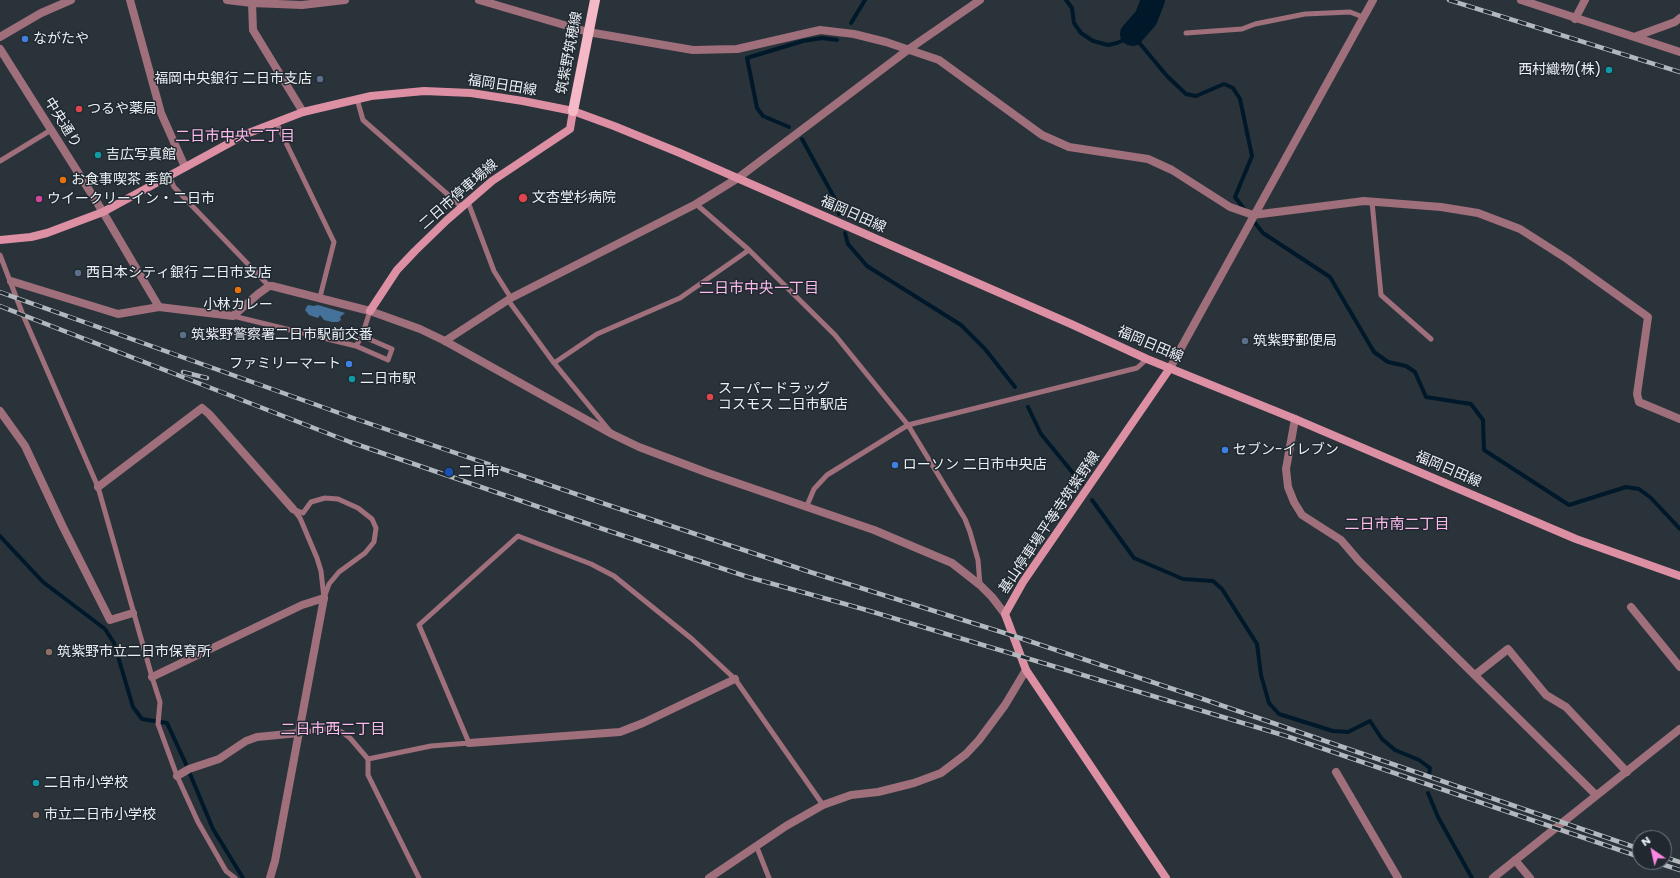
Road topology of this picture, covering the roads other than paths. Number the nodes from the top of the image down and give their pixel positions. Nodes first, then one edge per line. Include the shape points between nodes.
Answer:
1 (71, 0) edge
2 (130, 0) edge
3 (227, 0) edge
4 (344, 0) edge
5 (480, 0) edge
6 (595, 0) edge
7 (980, 0) edge
8 (1373, 0) edge
9 (1521, 0) edge
10 (1585, 0) edge
11 (317, 2) edge
12 (252, 3) junction
13 (1363, 17) junction
14 (1680, 18) edge
15 (1575, 19) junction
16 (588, 32) junction
17 (1186, 33) dead end
18 (0, 37) edge
19 (1634, 37) junction
20 (0, 49) edge
21 (909, 49) junction
22 (1680, 52) edge
23 (357, 99) junction
24 (573, 111) junction
25 (303, 112) junction
26 (276, 122) junction
27 (51, 130) junction
28 (0, 161) edge
29 (185, 167) junction
30 (169, 176) junction
31 (738, 178) junction
32 (1372, 202) junction
33 (696, 204) junction
34 (465, 205) junction
35 (103, 212) junction
36 (1253, 215) junction
37 (0, 240) edge
38 (749, 250) junction
39 (0, 255) edge
40 (11, 280) junction
41 (269, 286) junction
42 (320, 297) junction
43 (509, 299) junction
44 (159, 307) junction
45 (370, 311) junction
46 (233, 316) junction
47 (362, 336) junction
48 (1431, 339) dead end
49 (445, 341) junction
50 (356, 346) junction
51 (1147, 359) junction
52 (554, 363) junction
53 (1170, 368) junction
54 (0, 411) edge
55 (1295, 419) junction
56 (1680, 419) edge
57 (908, 425) junction
58 (612, 434) junction
59 (98, 488) junction
60 (806, 508) junction
61 (293, 509) junction
62 (1680, 576) edge
63 (980, 585) junction
64 (324, 598) junction
65 (1631, 607) dead end
66 (133, 612) junction
67 (1005, 614) junction
68 (1680, 667) edge
69 (1026, 670) junction
70 (1475, 675) junction
71 (152, 678) junction
72 (735, 679) junction
73 (1680, 730) edge
74 (299, 733) junction
75 (469, 743) junction
76 (368, 759) junction
77 (1336, 772) dead end
78 (1627, 772) junction
79 (176, 776) junction
80 (1596, 795) junction
81 (824, 805) junction
82 (756, 845) junction
83 (1515, 860) junction
84 (235, 878) edge
85 (270, 878) edge
86 (419, 878) edge
87 (709, 878) edge
88 (769, 878) edge
89 (1166, 878) edge
90 (1398, 878) edge
91 (1493, 878) edge
92 (1530, 878) edge

1 - 18 street via 41,13
2 - 29 street via 161,113
3 - 12 street
4 - 11 street
5 - 16 street
6 - 16 main road, 筑紫野筑穂線
7 - 21 street
8 - 13 street
9 - 15 street
10 - 15 street
11 - 12 street via 302,5
12 - 25 street via 253,30
13 - 17 lane via 1350,12 1305,14 1242,29
13 - 36 street
14 - 19 street
15 - 19 street
16 - 21 street via 693,50 737,49 820,30 866,37
16 - 24 main road, 筑紫野筑穂線
19 - 22 street
20 - 27 street, 中央通り
21 - 31 street
21 - 36 street via 939,60 1042,135 1069,147 1148,159 1172,170 1230,208
23 - 24 main road, 福岡日田線 via 424,92 471,93
23 - 25 main road, 福岡日田線
23 - 34 lane via 363,120
24 - 31 main road, 福岡日田線
24 - 34 main road, 二日市停車場線 via 570,129 492,180
25 - 26 main road, 福岡日田線
26 - 29 main road, 福岡日田線 via 246,134
26 - 42 lane via 334,242
27 - 28 lane
27 - 35 street, 中央通り
29 - 30 main road, 福岡日田線
30 - 35 main road, 福岡日田線
30 - 41 lane via 174,187
31 - 33 street
31 - 51 main road, 福岡日田線
32 - 36 street
32 - 48 lane via 1381,295
32 - 56 street via 1441,207 1478,214 1520,229 1567,259 1648,317 1637,394 1639,402
33 - 38 lane
33 - 43 street
34 - 43 lane
34 - 45 main road, 二日市停車場線 via 397,270
35 - 37 main road, 福岡日田線 via 47,233
35 - 44 street, 中央通り
36 - 53 street
38 - 52 lane via 680,298 597,334
38 - 57 lane via 835,335
39 - 40 lane
40 - 44 street via 118,314
40 - 59 lane via 23,315
41 - 42 street
41 - 46 street
42 - 45 street
43 - 49 street
43 - 52 lane
44 - 46 street
45 - 47 lane
45 - 49 street
46 - 50 lane
47 - 50 lane
47 - 50 lane via 392,349 388,360
49 - 58 street
51 - 53 main road, 福岡日田線
51 - 57 lane via 1137,368
52 - 58 lane
53 - 55 main road, 福岡日田線
53 - 67 main road, 基山停車場平等寺筑紫野線 via 1023,582
54 - 66 street via 25,446 110,620
55 - 62 main road, 福岡日田線 via 1576,539
55 - 70 street via 1286,469 1288,487 1302,515 1341,540 1359,561
57 - 60 lane via 827,475 814,489
57 - 63 lane via 965,519 978,560
58 - 60 street via 660,455
59 - 61 street via 202,408
59 - 66 lane
60 - 63 street via 874,530 952,563
61 - 64 lane via 300,518 317,558
61 - 64 lane via 304,513 311,502 338,498 363,510 375,523 374,542 365,553 338,572 329,584
63 - 67 street
64 - 71 street via 302,605
64 - 74 street
65 - 68 street
66 - 71 lane
67 - 69 main road, 基山停車場平等寺筑紫野線
69 - 81 street via 979,740 966,754 941,773 914,784 851,795
69 - 89 main road, 基山停車場平等寺筑紫野線
70 - 78 street via 1508,649 1546,696 1566,707
70 - 80 street
71 - 79 lane via 160,702 158,724
72 - 75 street via 620,732
72 - 75 lane via 692,639 614,576 591,564 518,536 419,625
72 - 81 lane
73 - 78 street
74 - 76 lane via 332,728 350,738
74 - 79 street via 257,737 219,758
74 - 85 street
75 - 76 lane via 431,746
76 - 86 lane via 368,776
77 - 90 street
78 - 80 street
79 - 84 lane via 226,871
80 - 83 street
81 - 82 street
82 - 87 street
82 - 88 lane
83 - 91 street
83 - 92 street

